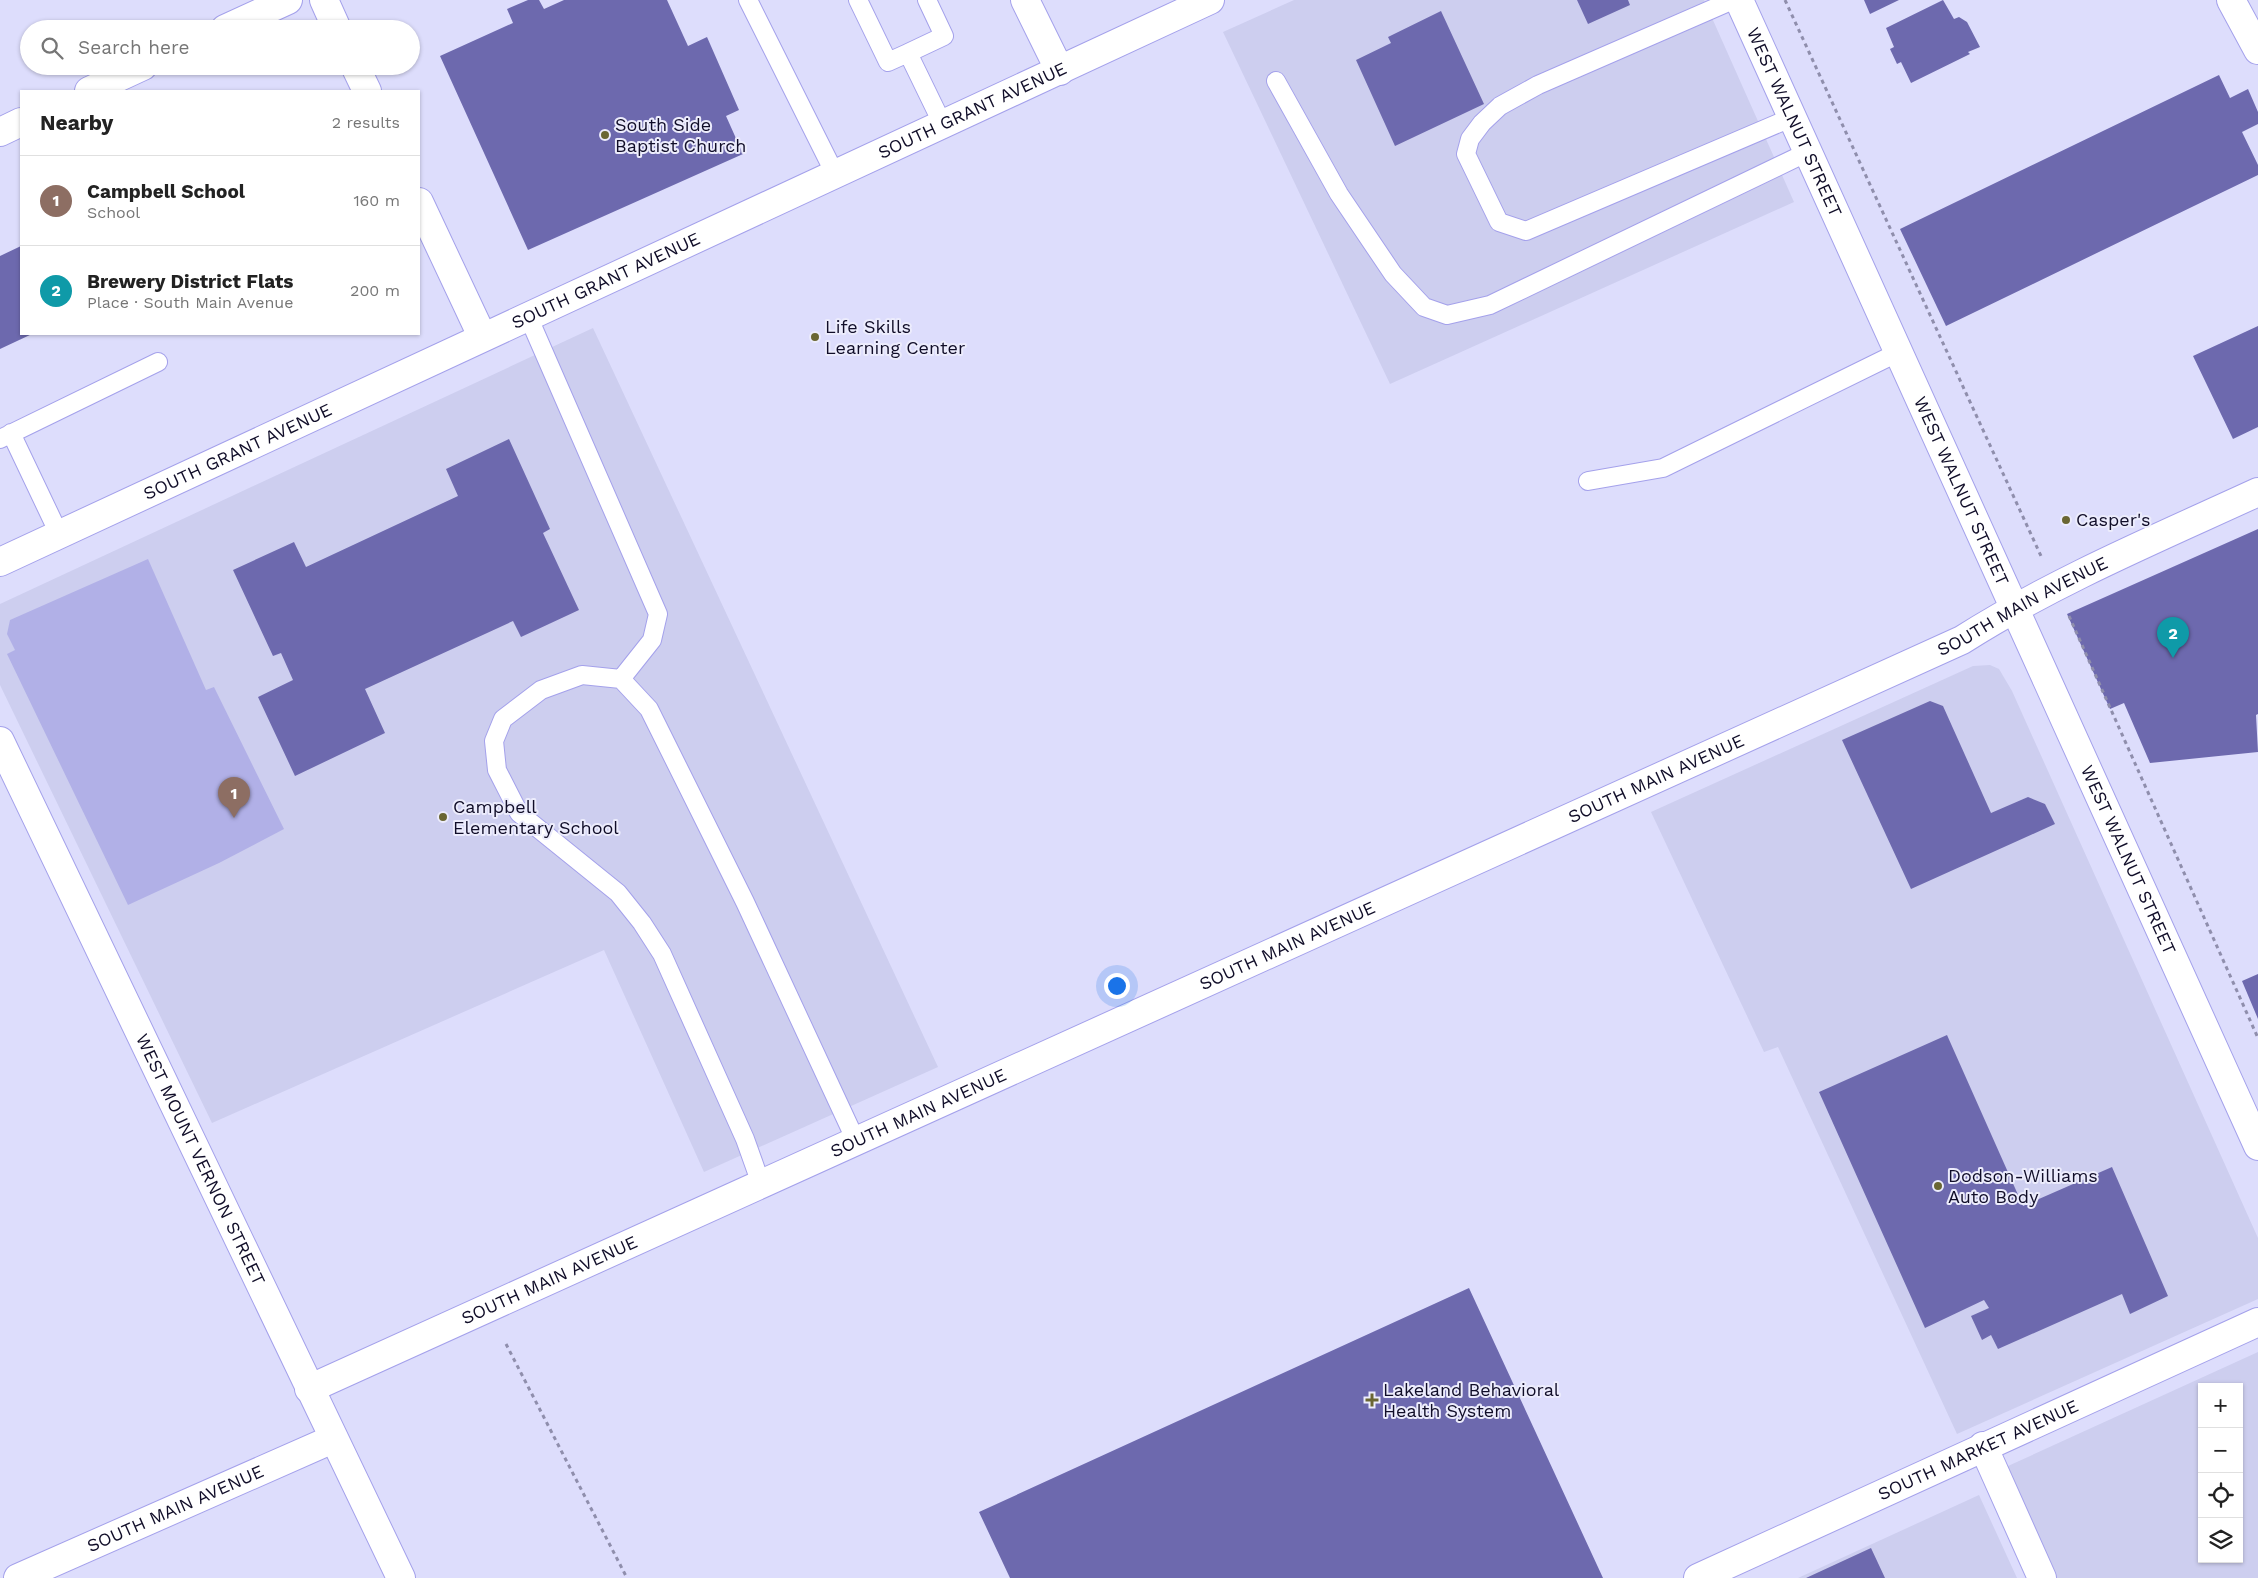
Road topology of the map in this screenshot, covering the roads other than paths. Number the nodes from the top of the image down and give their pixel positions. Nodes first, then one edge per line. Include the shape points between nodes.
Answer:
1 (288, 0) edge
2 (324, 0) edge
3 (748, 0) edge
4 (858, 0) edge
5 (927, 0) edge
6 (1025, 0) edge
7 (1210, 0) edge
8 (1733, 0) edge
9 (1739, 0) edge
10 (2231, 0) edge
11 (245, 20) edge
12 (333, 20) edge
13 (2258, 50) edge
14 (908, 53) junction
15 (1060, 71) junction
16 (124, 75) edge
17 (359, 75) edge
18 (1276, 80) dead end
19 (91, 90) edge
20 (367, 90) edge
21 (1793, 117) junction
22 (20, 122) edge
23 (943, 125) junction
24 (0, 132) edge
25 (1808, 152) junction
26 (835, 174) junction
27 (420, 204) edge
28 (528, 316) junction
29 (482, 336) junction
30 (1899, 352) junction
31 (158, 362) dead end
32 (6, 436) edge
33 (1588, 481) dead end
34 (2258, 492) edge
35 (59, 534) junction
36 (0, 562) edge
37 (2015, 608) junction
38 (621, 679) junction
39 (0, 740) edge
40 (2255, 1131) edge
41 (856, 1141) junction
42 (761, 1184) junction
43 (2258, 1322) edge
44 (309, 1389) junction
45 (333, 1439) junction
46 (1983, 1446) junction
47 (18, 1578) edge
48 (401, 1578) edge
49 (1698, 1578) edge
50 (2042, 1578) edge

1 - 11 street
2 - 12 street
3 - 26 lane
4 - 14 lane via 888,62
5 - 14 lane via 944,36
6 - 15 street
7 - 15 street, SOUTH GRANT AVENUE
8 - 21 lane via 1538,86 1500,106 1482,123 1470,139 1466,154 1499,222 1526,231
9 - 21 street, WEST WALNUT STREET
10 - 13 street
14 - 23 lane
15 - 23 street, SOUTH GRANT AVENUE
16 - 19 street
17 - 20 street
18 - 25 lane via 1338,194 1394,274 1424,307 1447,315 1490,305
21 - 25 street, WEST WALNUT STREET
22 - 24 street
23 - 26 street, SOUTH GRANT AVENUE
25 - 30 street, WEST WALNUT STREET
26 - 28 street, SOUTH GRANT AVENUE
27 - 29 street
28 - 29 street, SOUTH GRANT AVENUE
28 - 38 lane via 658,614 652,640
29 - 35 street, SOUTH GRANT AVENUE
30 - 33 lane via 1663,468
30 - 37 street, WEST WALNUT STREET
31 - 32 lane
32 - 35 lane
34 - 37 street, SOUTH MAIN AVENUE via 2071,578
35 - 36 street, SOUTH GRANT AVENUE
37 - 40 street, WEST WALNUT STREET
37 - 41 street, SOUTH MAIN AVENUE via 1962,640
38 - 41 lane via 649,710 745,902
38 - 42 lane via 582,675 541,690 503,719 494,741 497,770 519,813 618,893 662,954 745,1139
39 - 44 street, WEST MOUNT VERNON STREET
41 - 42 street, SOUTH MAIN AVENUE
42 - 44 street, SOUTH MAIN AVENUE
43 - 46 street, SOUTH MARKET AVENUE
44 - 45 street, WEST MOUNT VERNON STREET
45 - 47 street, SOUTH MAIN AVENUE
45 - 48 street, WEST MOUNT VERNON STREET
46 - 49 street, SOUTH MARKET AVENUE
46 - 50 street

